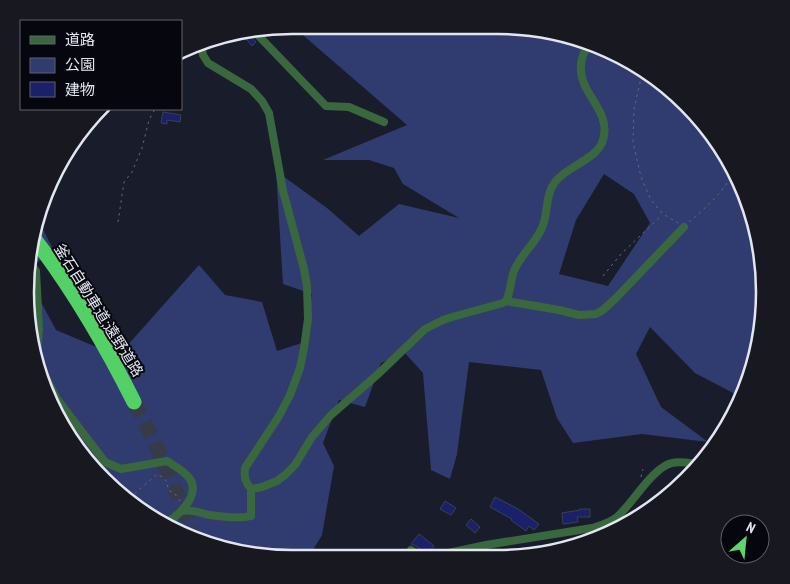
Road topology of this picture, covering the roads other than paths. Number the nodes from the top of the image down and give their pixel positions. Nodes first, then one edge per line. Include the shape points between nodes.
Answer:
1 (259, 36) edge
2 (586, 49) edge
3 (202, 50) edge
4 (384, 122) dead end
5 (684, 227) road end
6 (38, 246) edge
7 (37, 255) edge
8 (35, 269) edge
9 (506, 301) junction
10 (38, 335) edge
11 (58, 401) edge
12 (691, 464) edge
13 (251, 489) junction
14 (182, 511) junction
15 (171, 520) edge
16 (462, 550) edge

1 - 4 street via 326,106 349,107
2 - 9 street via 581,74 602,115 603,140 599,149 563,174 552,187 544,223 514,271
3 - 13 street via 208,63 251,89 269,113 283,191 307,286 308,320 300,368 279,416 245,468 244,478
5 - 9 street via 604,310 596,314 579,315
6 - 7 highway, 釜石自動車道;遠野道路 via 83,310 116,367 130,403
8 - 10 street
9 - 13 street via 443,320 426,329 331,415 285,475 277,482
11 - 14 street via 105,462 121,469 167,461 185,473 193,484 193,490
12 - 16 street via 673,462 664,466 616,518 606,524
13 - 14 street via 251,516
14 - 15 street

